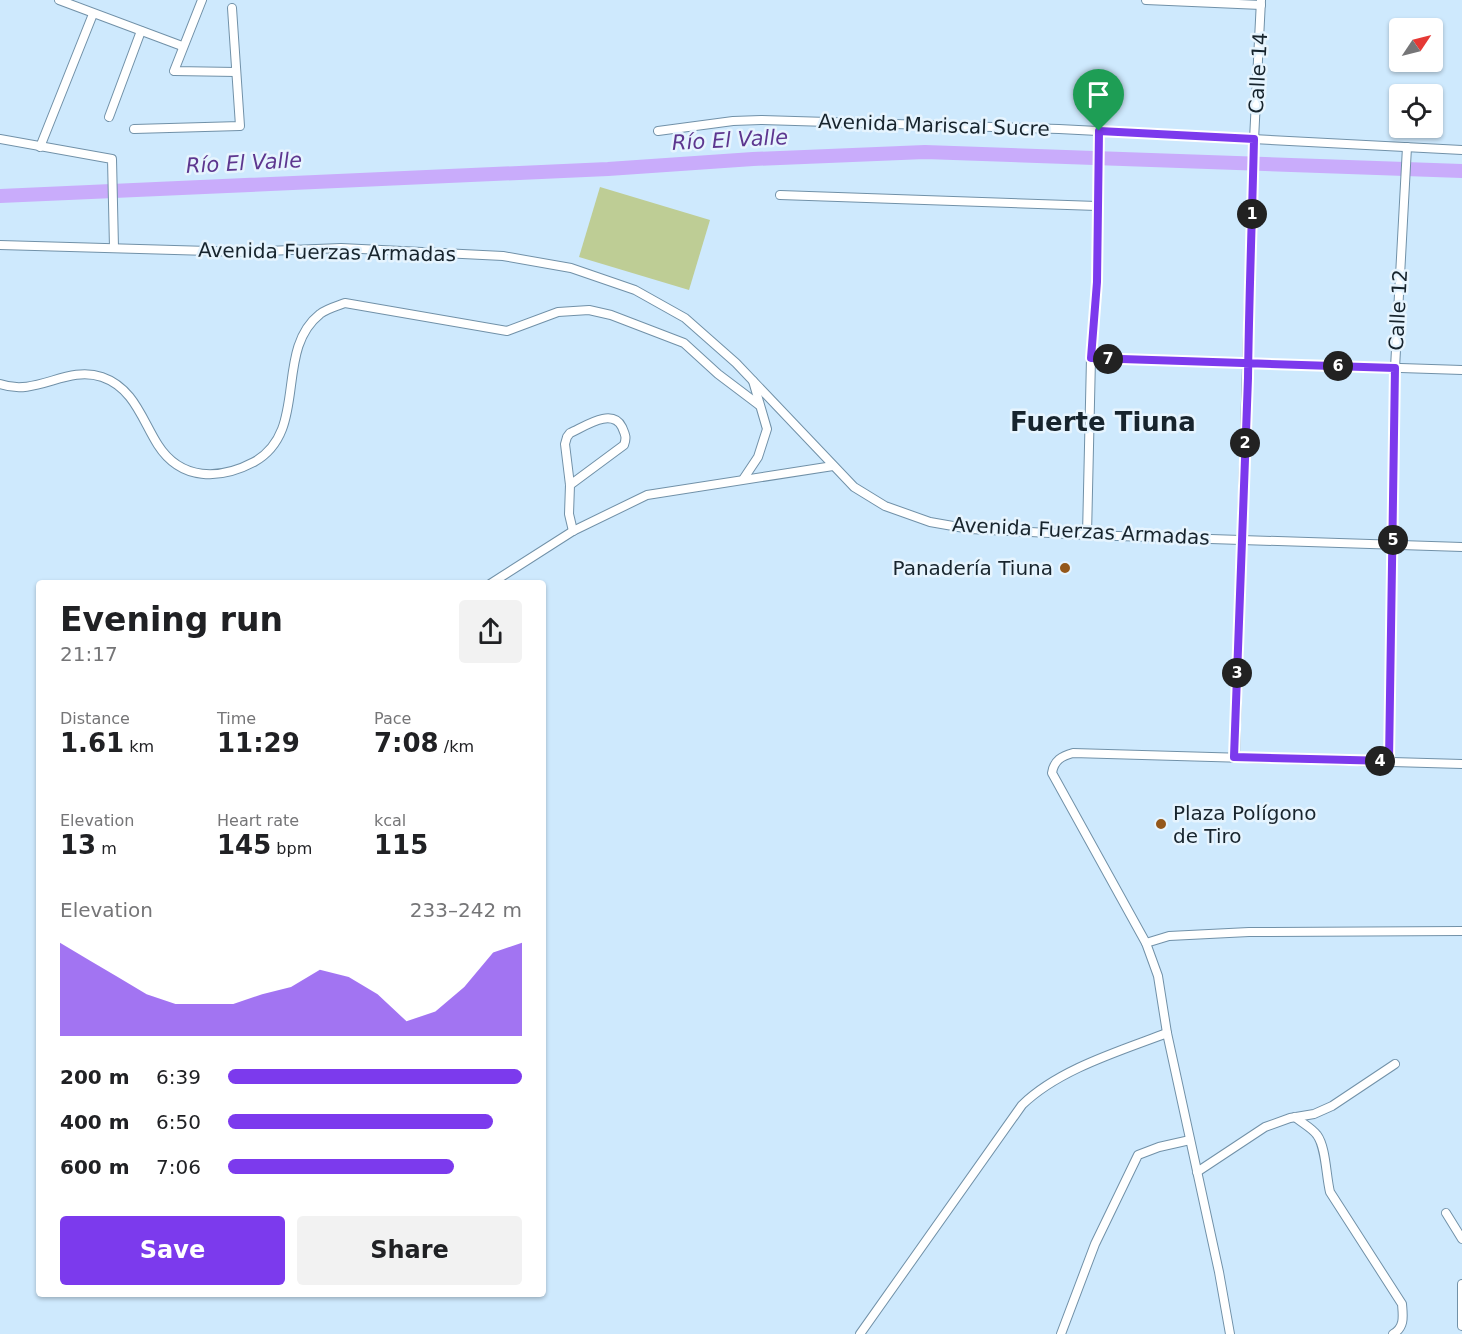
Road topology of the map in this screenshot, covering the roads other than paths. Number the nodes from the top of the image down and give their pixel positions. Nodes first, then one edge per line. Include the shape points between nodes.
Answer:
1 (58, 0) edge
2 (202, 0) edge
3 (1146, 0) edge
4 (1261, 3) edge
5 (232, 8) dead end
6 (93, 14) junction
7 (141, 31) junction
8 (182, 46) junction
9 (236, 72) junction
10 (109, 117) dead end
11 (134, 129) dead end
12 (658, 131) dead end
13 (1099, 131) junction
14 (0, 139) edge
15 (1254, 139) junction
16 (40, 147) junction
17 (1407, 147) junction
18 (1462, 150) edge
19 (780, 195) dead end
20 (1097, 206) junction
21 (0, 245) edge
22 (114, 248) junction
23 (1091, 358) junction
24 (1248, 363) junction
25 (1395, 368) junction
26 (1462, 370) edge
27 (752, 380) junction
28 (0, 384) edge
29 (759, 405) junction
30 (833, 466) junction
31 (744, 478) junction
32 (570, 485) junction
33 (573, 531) junction
34 (1087, 535) junction
35 (1242, 539) junction
36 (1393, 544) junction
37 (1462, 547) edge
38 (495, 580) edge
39 (1234, 757) junction
40 (1389, 761) junction
41 (1462, 764) edge
42 (1462, 932) edge
43 (1146, 943) junction
44 (1167, 1033) junction
45 (1395, 1064) dead end
46 (1295, 1117) junction
47 (1190, 1140) junction
48 (1197, 1172) junction
49 (1446, 1213) dead end
50 (1462, 1239) edge
51 (1462, 1284) edge
52 (1462, 1326) edge
53 (860, 1334) edge
54 (1061, 1334) edge
55 (1230, 1334) edge
56 (1393, 1334) edge

1 - 6 street
2 - 8 street
3 - 4 street
4 - 15 street, Calle 14
5 - 9 street
6 - 7 street
6 - 16 street
7 - 8 street
7 - 10 street
8 - 9 street via 174,71
9 - 11 street via 240,126
12 - 13 street, Avenida Mariscal Sucre via 761,120
13 - 15 street, Avenida Mariscal Sucre
13 - 20 street
14 - 16 street
15 - 17 street, Avenida Mariscal Sucre
15 - 24 street, Calle 14
16 - 22 street via 112,159
17 - 18 street, Avenida Mariscal Sucre
17 - 25 street, Calle 12
19 - 20 street
20 - 23 street
21 - 22 street, Avenida Fuerzas Armadas
22 - 27 street, Avenida Fuerzas Armadas via 244,252 341,248 503,256 571,268 635,290 685,318
23 - 24 street
23 - 34 street
24 - 25 street
24 - 35 street, Calle 14
25 - 26 street
25 - 36 street, Calle 12
27 - 29 street
27 - 30 street, Avenida Fuerzas Armadas
28 - 29 street via 16,389 79,374 107,379 130,397 170,460 189,472 213,475 231,471 255,461 279,438 287,416 297,348 321,312 345,303 507,331 558,312 589,310 611,315 684,343
29 - 31 street via 766,429 758,457
30 - 31 street
30 - 34 street, Avenida Fuerzas Armadas via 854,488 885,506 930,522 970,529
31 - 33 street via 646,495
32 - 32 street via 567,437 605,418 615,419 626,436 624,445
32 - 33 street
33 - 38 street
34 - 35 street, Avenida Fuerzas Armadas
35 - 36 street, Avenida Fuerzas Armadas
35 - 39 street, Calle 14
36 - 37 street, Avenida Fuerzas Armadas
36 - 40 street, Calle 12
39 - 40 street
39 - 43 street via 1073,753 1053,765 1052,773
40 - 41 street
42 - 43 street via 1249,932 1169,936
43 - 44 street via 1158,976
44 - 47 street
44 - 53 street via 1097,1060 1037,1090 1022,1105
45 - 46 street via 1332,1106
46 - 48 street via 1264,1127
46 - 56 street via 1317,1135 1323,1147 1330,1192 1402,1304 1404,1321
47 - 48 street
47 - 54 street via 1138,1155 1095,1244
48 - 55 street
49 - 50 street
51 - 52 street

